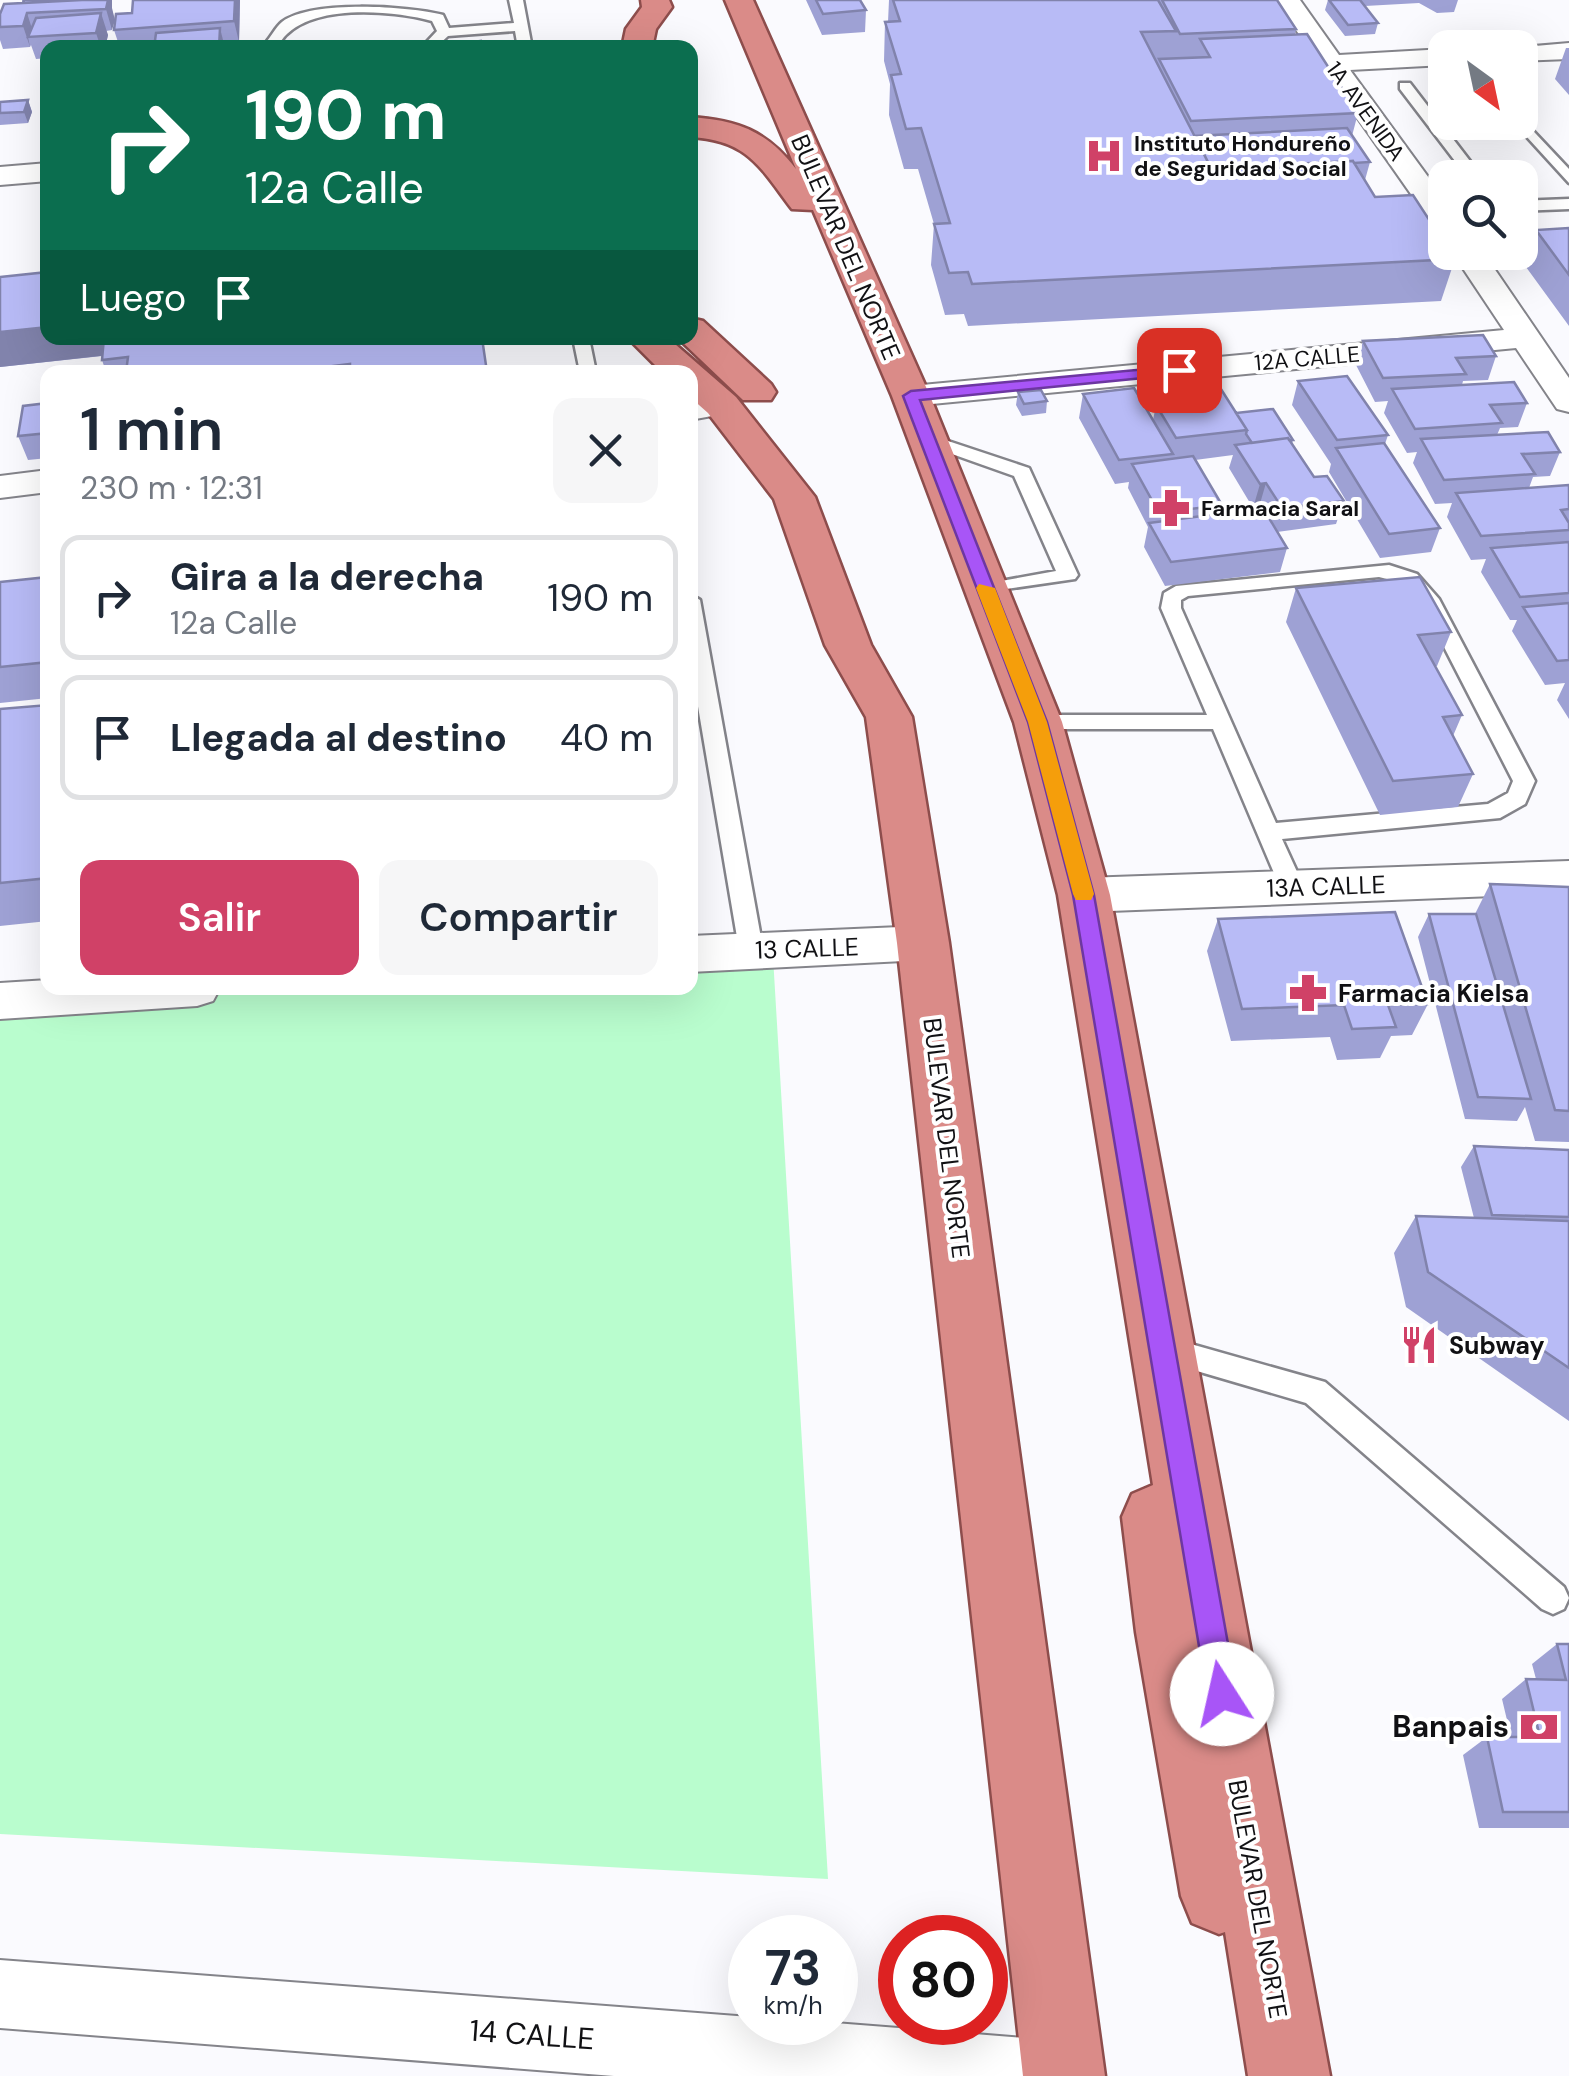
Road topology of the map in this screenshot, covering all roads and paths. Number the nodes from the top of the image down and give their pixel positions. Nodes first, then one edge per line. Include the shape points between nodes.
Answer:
1 (516, 0) edge
2 (655, 0) edge
3 (739, 0) edge
4 (1287, 0) edge
5 (521, 26) junction
6 (444, 32) junction
7 (275, 40) edge
8 (436, 40) edge
9 (523, 40) edge
10 (639, 40) edge
11 (1569, 51) edge
12 (1538, 52) edge
13 (1428, 58) edge
14 (1332, 64) junction
15 (1405, 86) dead end
16 (698, 128) edge
17 (1536, 140) edge
18 (1462, 160) edge
19 (40, 173) edge
20 (0, 176) edge
21 (1569, 178) edge
22 (1428, 197) edge
23 (1569, 204) edge
24 (1538, 205) edge
25 (1569, 242) edge
26 (1538, 243) edge
27 (1479, 270) edge
28 (698, 336) edge
29 (1523, 338) junction
30 (653, 345) edge
31 (672, 365) edge
32 (698, 392) edge
33 (1569, 402) edge
34 (919, 417) junction
35 (40, 483) edge
36 (0, 486) edge
37 (986, 589) junction
38 (698, 646) edge
39 (889, 717) junction
40 (1038, 722) junction
41 (1221, 722) junction
42 (1267, 832) junction
43 (1569, 878) edge
44 (1292, 887) junction
45 (1084, 895) junction
46 (923, 943) junction
47 (751, 950) junction
48 (698, 953) edge
49 (91, 995) edge
50 (0, 1001) edge
51 (1162, 1349) junction
52 (1553, 1598) dead end
53 (0, 1994) edge
54 (1064, 2076) edge
55 (1252, 2076) edge
56 (1290, 2076) edge

1 - 5 lane
2 - 10 highway
3 - 34 highway, BULEVAR DEL NORTE
4 - 14 street, 1A AVENIDA
5 - 6 lane
5 - 9 lane
6 - 7 lane via 438,18 422,12 322,15 289,22
6 - 8 lane
11 - 12 street
13 - 14 street
14 - 22 street, 1A AVENIDA
15 - 18 lane
16 - 55 highway via 740,132 761,144 816,216 922,475 1011,720 1044,833 1132,1338 1170,1632
17 - 21 lane
19 - 20 street
23 - 24 lane
25 - 26 street
27 - 29 street
28 - 39 highway via 777,414 812,468 881,628
29 - 33 street
29 - 34 street, 12A CALLE
30 - 31 highway, BULEVAR DEL NORTE
32 - 39 highway, BULEVAR DEL NORTE via 794,497 848,645
34 - 37 highway, BULEVAR DEL NORTE
34 - 37 lane via 1022,472 1068,575
35 - 36 street
37 - 40 highway, BULEVAR DEL NORTE
38 - 47 lane
39 - 46 highway, BULEVAR DEL NORTE
40 - 41 lane
40 - 45 highway, BULEVAR DEL NORTE
41 - 42 lane
41 - 42 lane via 1171,597 1184,590 1397,570 1414,578 1432,604 1524,780 1517,798 1492,812
42 - 44 lane
43 - 44 street, 13A CALLE
44 - 45 street, 13A CALLE
45 - 51 highway, BULEVAR DEL NORTE
46 - 47 street, 13 CALLE
46 - 54 highway, BULEVAR DEL NORTE
47 - 48 street, 13 CALLE
49 - 50 street
51 - 52 lane via 1316,1392
51 - 56 highway, BULEVAR DEL NORTE
53 - 54 street, 14 CALLE

